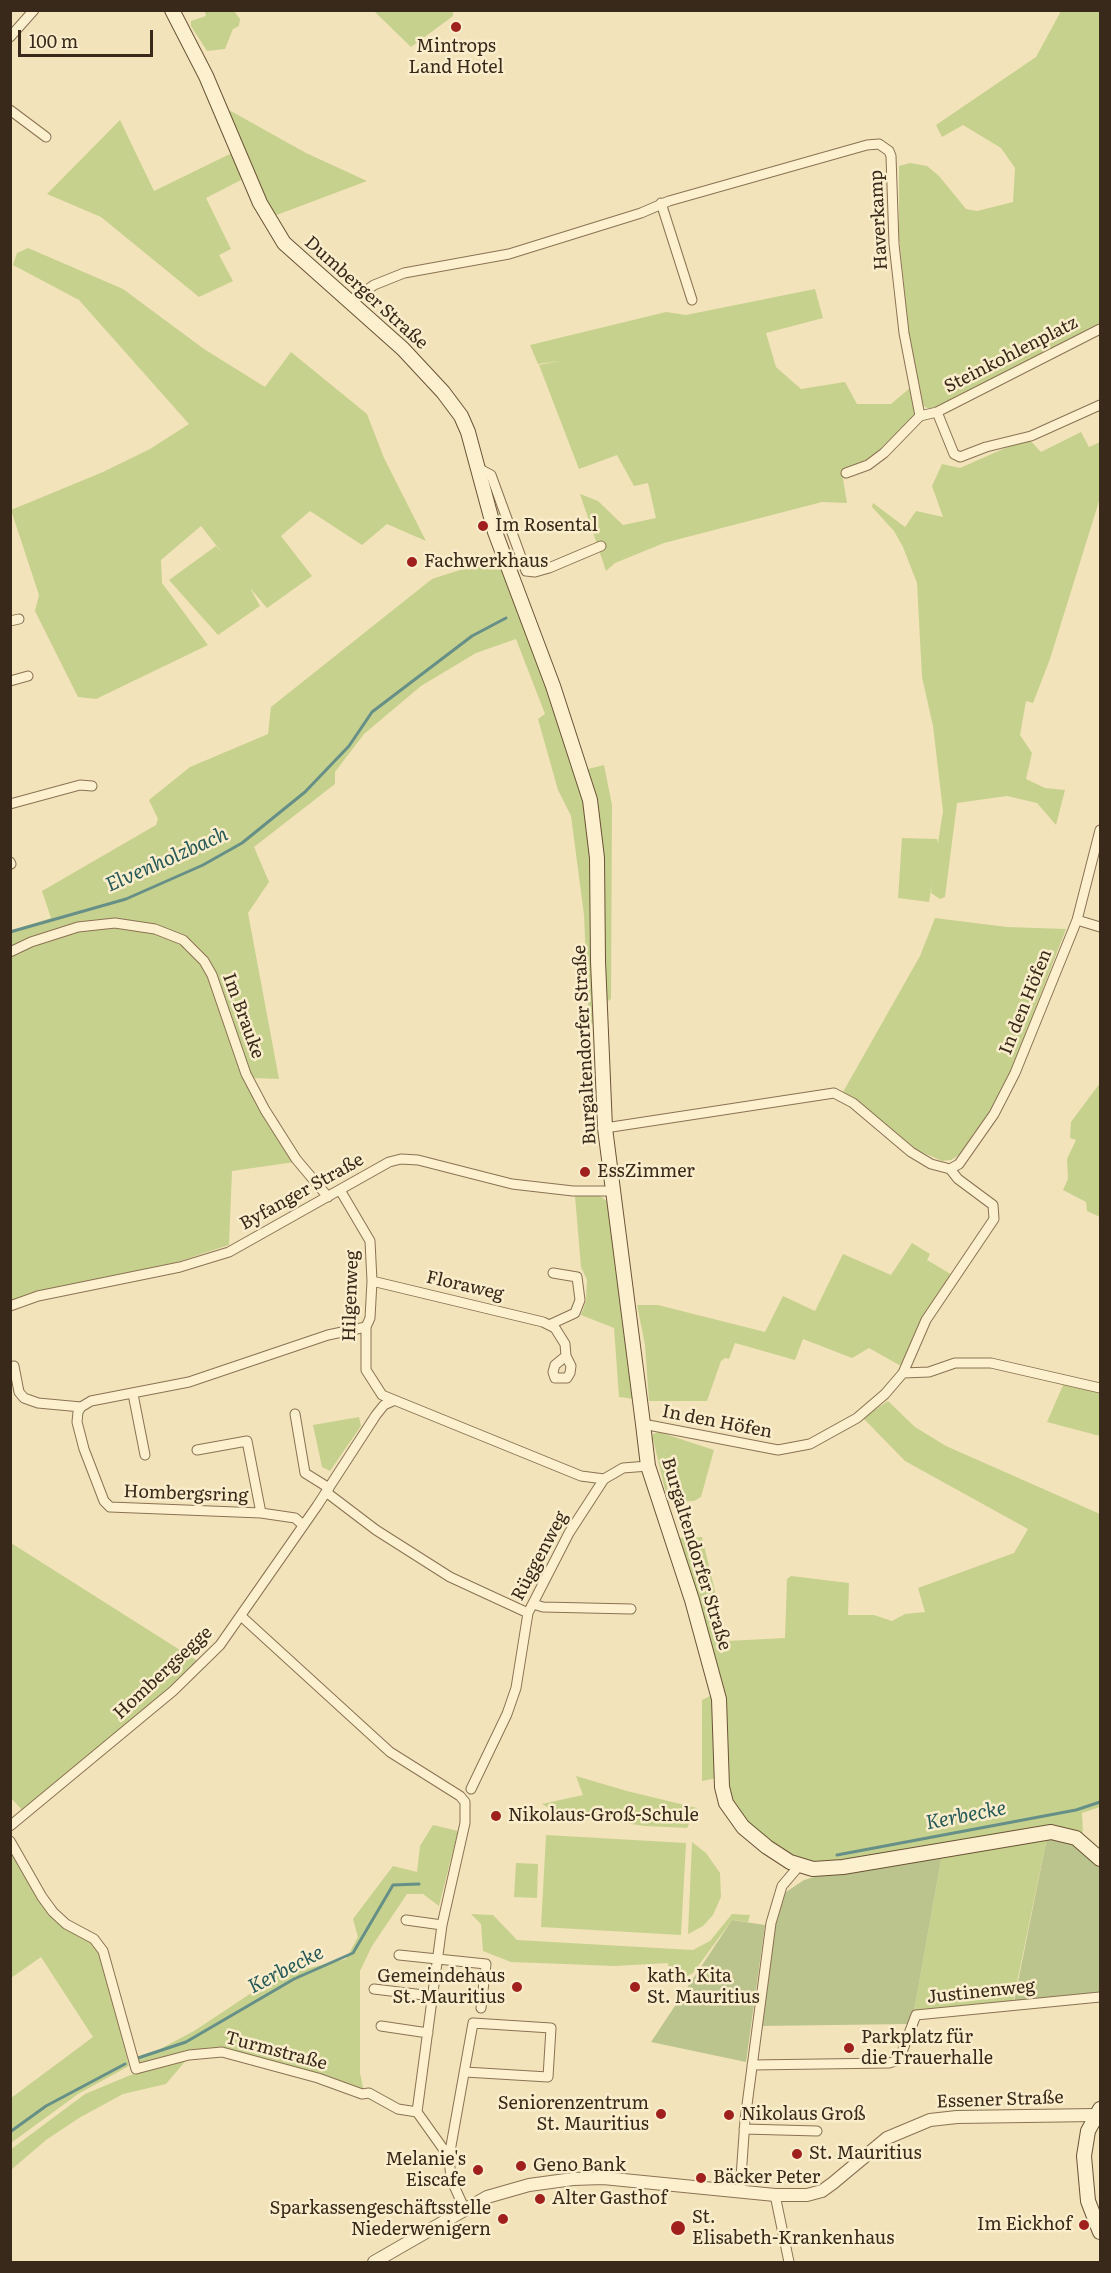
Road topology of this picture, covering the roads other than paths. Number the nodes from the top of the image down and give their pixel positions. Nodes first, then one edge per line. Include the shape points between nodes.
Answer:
1 (34, 10) edge
2 (172, 10) edge
3 (10, 37) edge
4 (10, 110) edge
5 (46, 137) dead end
6 (661, 204) junction
7 (692, 300) dead end
8 (349, 303) junction
9 (1101, 329) edge
10 (1101, 405) edge
11 (937, 412) junction
12 (920, 416) junction
13 (478, 468) junction
14 (846, 473) dead end
15 (601, 546) dead end
16 (28, 676) dead end
17 (10, 681) edge
18 (577, 763) joint
19 (92, 786) dead end
20 (10, 804) edge
21 (1101, 830) edge
22 (1077, 920) junction
23 (1101, 927) edge
24 (10, 952) edge
25 (606, 1128) junction
26 (950, 1169) junction
27 (340, 1190) junction
28 (612, 1191) junction
29 (328, 1197) junction
30 (553, 1273) dead end
31 (372, 1281) junction
32 (10, 1306) edge
33 (549, 1325) junction
34 (366, 1327) junction
35 (566, 1356) dead end
36 (14, 1366) dead end
37 (903, 1373) junction
38 (1101, 1388) edge
39 (133, 1394) junction
40 (393, 1401) junction
41 (81, 1407) junction
42 (296, 1414) dead end
43 (643, 1424) junction
44 (197, 1450) dead end
45 (145, 1455) dead end
46 (648, 1466) junction
47 (604, 1479) junction
48 (327, 1490) junction
49 (261, 1513) junction
50 (303, 1525) junction
51 (533, 1604) junction
52 (631, 1609) dead end
53 (528, 1613) junction
54 (241, 1616) junction
55 (471, 1789) dead end
56 (10, 1826) edge
57 (10, 1842) edge
58 (1101, 1859) edge
59 (800, 1866) junction
60 (406, 1920) dead end
61 (442, 1925) junction
62 (399, 1955) dead end
63 (437, 1959) junction
64 (374, 1989) dead end
65 (432, 1996) junction
66 (1101, 1997) edge
67 (481, 2008) dead end
68 (381, 2026) dead end
69 (428, 2033) junction
70 (752, 2065) junction
71 (465, 2072) junction
72 (417, 2112) junction
73 (1098, 2112) edge
74 (744, 2128) junction
75 (817, 2131) dead end
76 (449, 2157) junction
77 (740, 2192) junction
78 (775, 2195) junction
79 (465, 2210) junction
80 (1097, 2215) edge
81 (1101, 2232) edge
82 (374, 2262) edge
83 (789, 2262) edge

1 - 3 street
2 - 8 main road, Dumberger Straße via 206,76 271,224 299,259
4 - 5 street
6 - 7 street
6 - 8 street, Haverkamp via 508,254 389,277
6 - 12 street, Haverkamp via 867,145 885,147 892,164 894,244 904,333
8 - 13 main road, Dumberger Straße via 403,349 443,392 468,432
9 - 11 street, Steinkohlenplatz
10 - 11 street, Steinkohlenplatz via 1031,436 960,457 954,454
11 - 12 street, Steinkohlenplatz
12 - 14 street via 884,453 868,465
13 - 15 street, Dumberger Straße via 491,475 526,571 549,568
13 - 18 main road, Dumberger Straße via 497,537
16 - 17 street
18 - 25 main road, Burgaltendorfer Straße via 590,800 596,841
19 - 20 street via 80,785
21 - 22 street, In den Höfen
22 - 23 street
22 - 26 street, In den Höfen via 1006,1094 969,1151
24 - 29 street, Im Brauke via 78,927 115,923 155,929 183,940 212,975 246,1074 265,1110 296,1158
25 - 26 street, In den Höfen via 834,1093 853,1103 911,1152 931,1164
25 - 28 main road, Burgaltendorfer Straße
26 - 37 street, In den Höfen via 993,1205 994,1219 926,1320
27 - 28 street, Byfanger Straße via 401,1159 524,1185
27 - 29 street, Byfanger Straße
27 - 31 street, Hilgenweg via 370,1241
28 - 43 main road, Burgaltendorfer Straße
29 - 32 street, Byfanger Straße via 229,1252 180,1267 38,1296
30 - 33 street via 577,1277 580,1300 575,1313
31 - 33 street, Floraweg
31 - 34 street, Hilgenweg
33 - 35 street via 565,1344
34 - 39 street via 328,1335 189,1382
34 - 40 street, Hilgenweg via 369,1377 382,1395
36 - 41 street via 24,1398
37 - 38 street via 929,1372 955,1363 991,1363
37 - 43 street, In den Höfen via 857,1418 830,1435 789,1449 767,1450
39 - 41 street via 91,1401
39 - 45 street, Hombergsring
40 - 47 street via 581,1476
40 - 48 street, Hombergsegge via 376,1415
41 - 49 street, Hombergsring via 77,1415 79,1430 106,1504
42 - 48 street via 305,1473
43 - 46 main road, Burgaltendorfer Straße
44 - 49 street, Hombergsring via 247,1441
46 - 47 street via 623,1468
46 - 59 main road, Burgaltendorfer Straße via 692,1600 719,1700 726,1803 751,1834
47 - 51 street, Rüggenweg via 569,1533
48 - 50 street, Hombergsegge
48 - 53 street via 376,1530 443,1573
49 - 50 street, Hombergsring via 294,1518
50 - 54 street, Hombergsegge
51 - 52 street
51 - 53 street, Rüggenweg
53 - 55 street, Rüggenweg via 514,1695
54 - 56 street, Hombergsegge via 220,1645 173,1691
54 - 61 street via 390,1752 460,1796 467,1809
57 - 72 street, Turmstraße via 53,1911 66,1924 94,1939 103,1951 136,2069 206,2052 222,2052 369,2093 398,2109
58 - 59 main road, Burgaltendorfer Straße via 1076,1838 1052,1832 843,1867
59 - 70 street via 782,1886 775,1902
60 - 61 street
61 - 63 street
62 - 63 street
63 - 65 street
63 - 67 street via 486,1964
64 - 65 street
65 - 69 street
66 - 70 street, Justinenweg via 916,2015 899,2060 889,2063
68 - 69 street
69 - 72 street
70 - 74 street
71 - 71 street via 473,2023 551,2028 548,2077
71 - 76 street
72 - 76 street
73 - 78 street, Essener Straße via 930,2120 887,2138 822,2191
73 - 80 main road via 1088,2131 1084,2156 1085,2183
74 - 75 street
74 - 77 street
76 - 79 street via 451,2179
77 - 78 street, Essener Straße
77 - 79 street, Essener Straße via 603,2178 573,2179 497,2193
78 - 83 street
79 - 82 street, Essener Straße
80 - 81 main road

